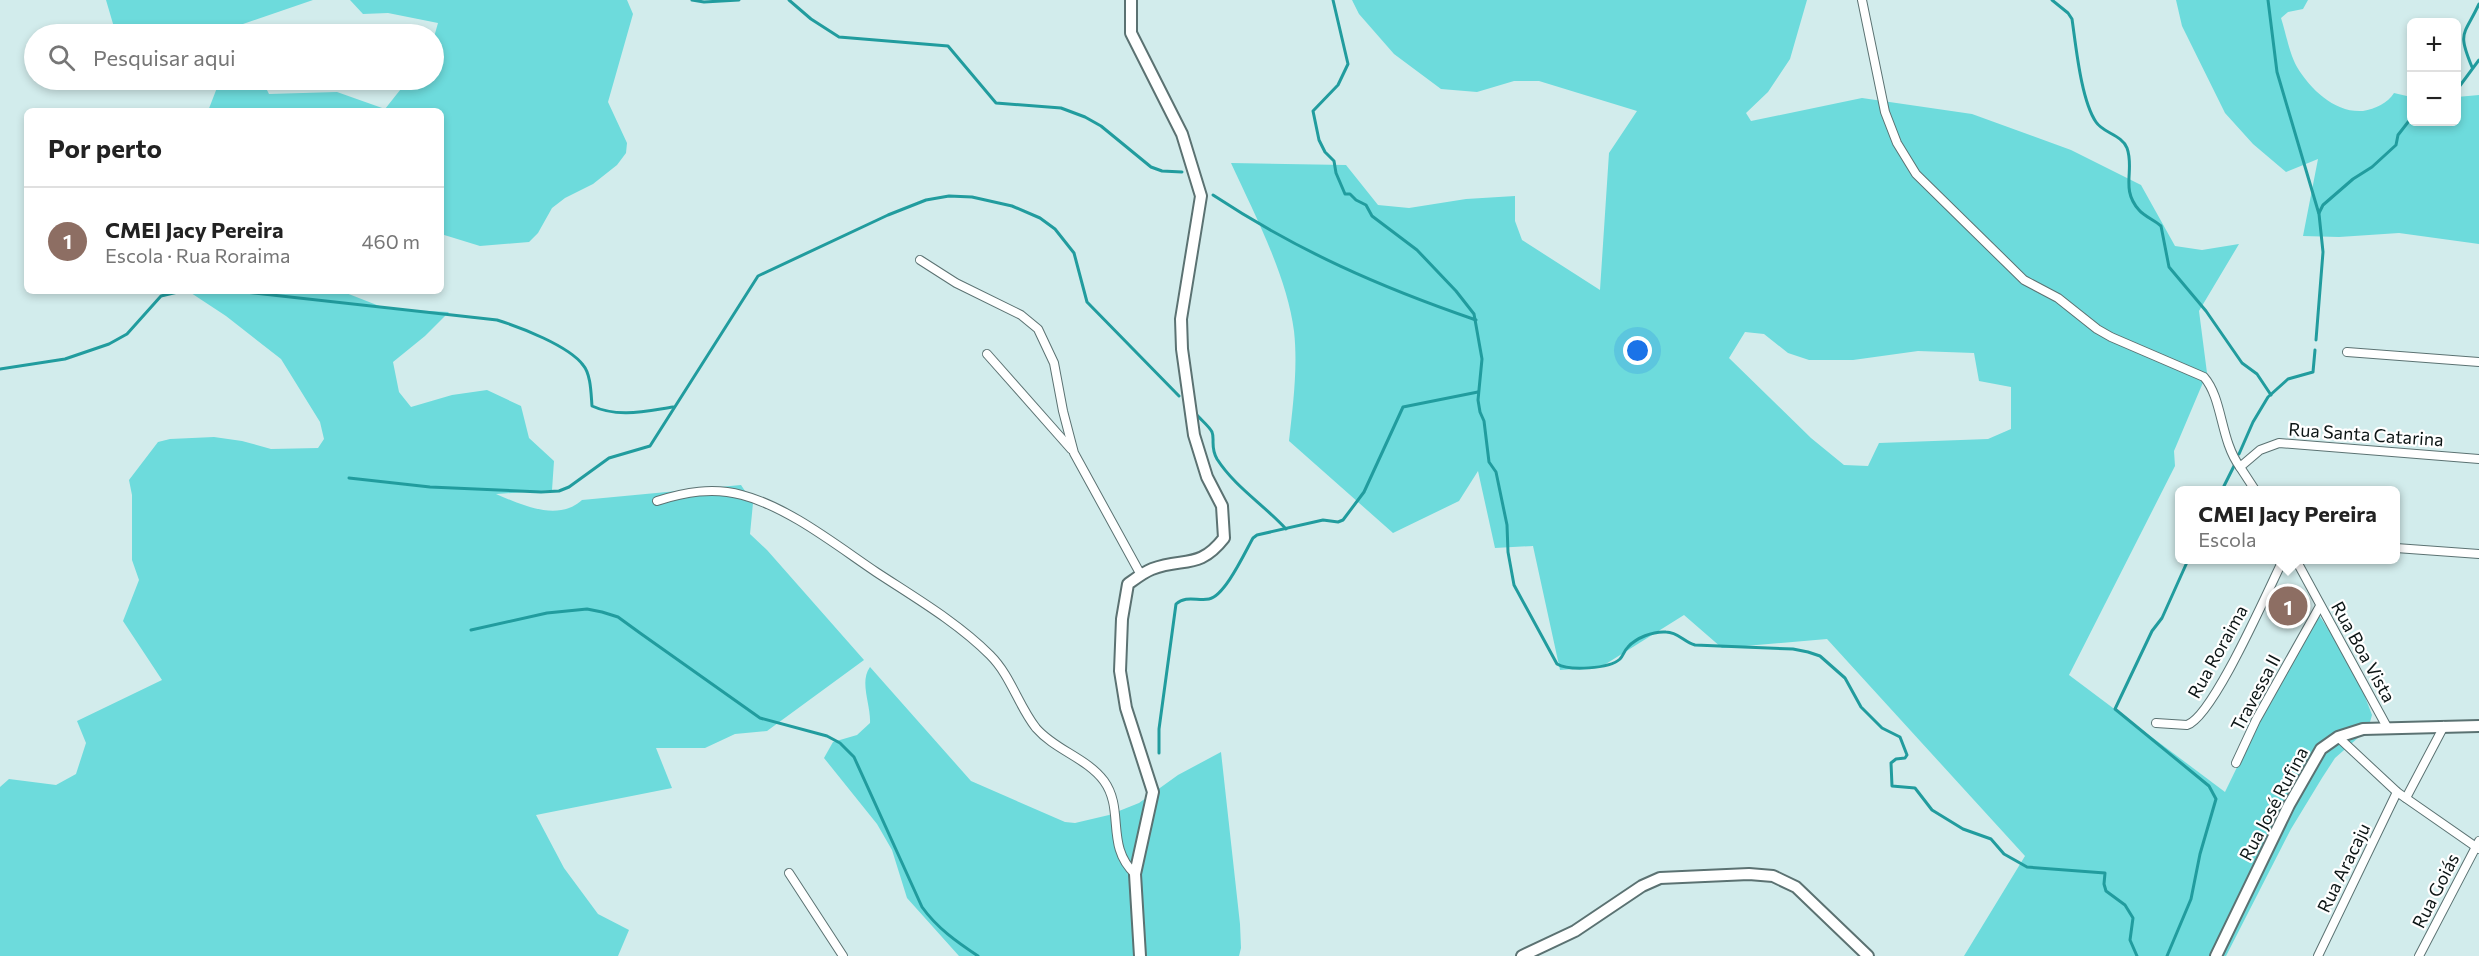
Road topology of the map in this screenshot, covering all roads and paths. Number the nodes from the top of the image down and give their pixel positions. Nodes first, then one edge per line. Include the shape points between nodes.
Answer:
1 (1131, 0) edge
2 (1862, 0) edge
3 (920, 260) dead end
4 (2347, 352) dead end
5 (987, 354) dead end
6 (2479, 362) edge
7 (1074, 453) junction
8 (2479, 459) edge
9 (2240, 466) junction
10 (2252, 486) edge
11 (657, 501) dead end
12 (2400, 548) edge
13 (2479, 554) edge
14 (2281, 564) edge
15 (2298, 564) edge
16 (1141, 575) junction
17 (2320, 606) junction
18 (2156, 723) dead end
19 (2444, 726) junction
20 (2479, 726) edge
21 (2387, 727) junction
22 (2338, 737) junction
23 (2236, 763) dead end
24 (2397, 792) junction
25 (2406, 798) junction
26 (2478, 845) edge
27 (789, 873) dead end
28 (1135, 874) junction
29 (843, 956) edge
30 (1140, 956) edge
31 (1522, 956) edge
32 (1868, 956) edge
33 (2216, 956) edge
34 (2318, 956) edge
35 (2419, 956) edge

1 - 16 street via 1131,33 1182,134 1201,196 1181,319 1182,350 1194,435 1207,477 1222,506 1224,538 1215,550 1199,560 1152,569
2 - 9 street via 1885,112 1897,143 1916,174 2024,280 2058,298 2101,332 2204,377 2212,390 2227,444
3 - 7 street via 1021,315 1038,329 1054,363
4 - 6 street
5 - 7 street
7 - 16 street
8 - 9 street, Rua Santa Catarina via 2279,444 2267,446
9 - 10 street
11 - 28 street via 706,491 762,502 807,526 981,646 1007,676 1036,727 1103,780 1112,796 1118,849
12 - 13 street
14 - 18 street, Rua Roraima via 2218,691 2199,716 2187,725
15 - 17 street, Rua Boa Vista
16 - 28 street via 1128,584 1121,660 1126,708 1153,792
17 - 21 street, Rua Boa Vista
17 - 23 street, Travessa II
19 - 20 street, Rua José Rufina
19 - 21 street, Rua José Rufina
19 - 25 street
21 - 22 street, Rua José Rufina
22 - 24 street
22 - 33 street, Rua José Rufina via 2315,757
24 - 25 street
24 - 34 street, Rua Aracaju
25 - 26 street
26 - 35 street, Rua Goiás
27 - 29 street
28 - 30 street
31 - 32 street via 1575,932 1660,878 1756,874 1773,876 1796,887

